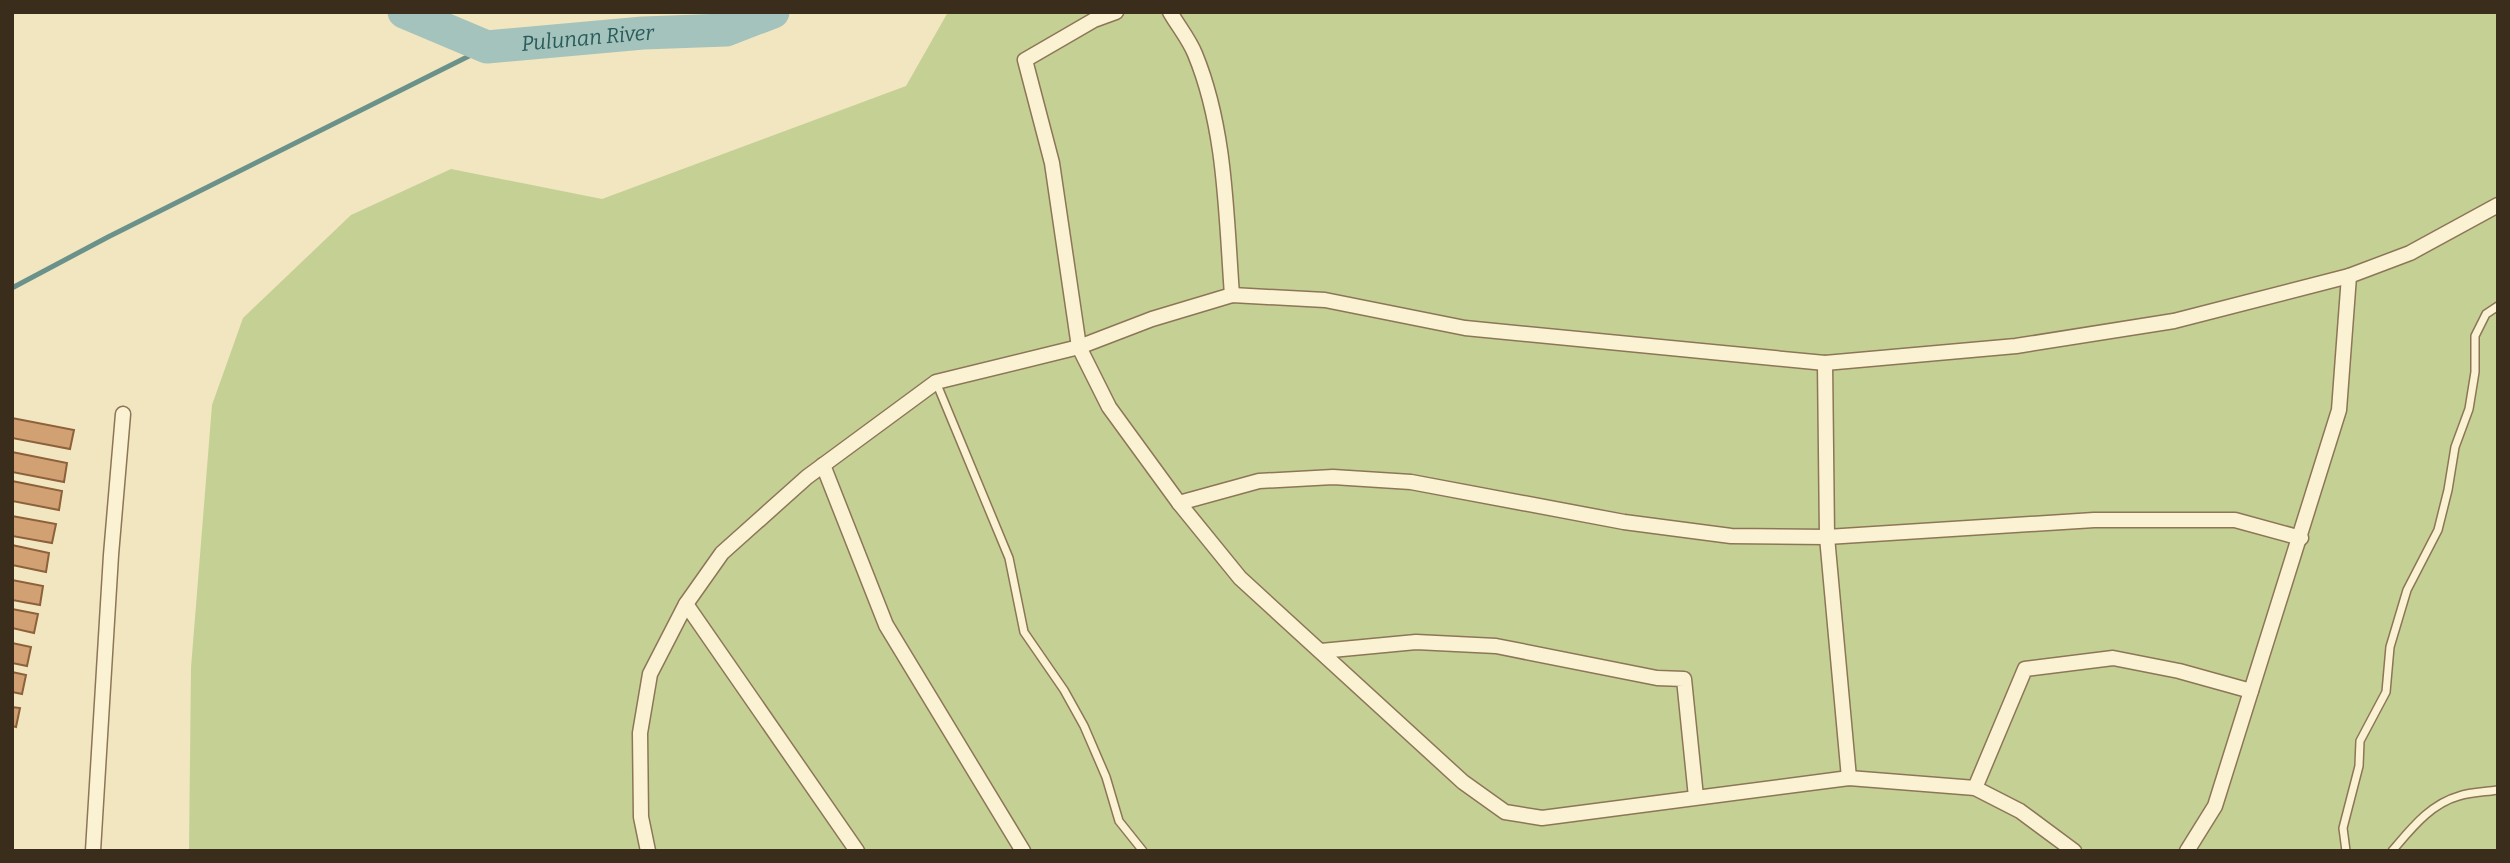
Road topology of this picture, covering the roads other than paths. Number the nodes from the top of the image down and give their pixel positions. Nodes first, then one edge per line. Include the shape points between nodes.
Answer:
1 (1116, 12) edge
2 (1170, 12) edge
3 (2498, 205) edge
4 (2349, 276) junction
5 (1232, 295) junction
6 (2498, 306) edge
7 (1079, 347) junction
8 (1825, 363) junction
9 (936, 382) junction
10 (123, 414) dead end
11 (823, 465) junction
12 (1179, 503) junction
13 (1827, 537) junction
14 (2301, 538) junction
15 (687, 604) junction
16 (1321, 651) junction
17 (2251, 691) junction
18 (1849, 778) junction
19 (1975, 788) junction
20 (2498, 790) edge
21 (1696, 797) junction
22 (93, 851) edge
23 (648, 851) edge
24 (857, 851) edge
25 (1023, 851) edge
26 (1143, 851) edge
27 (2074, 851) edge
28 (2187, 851) edge
29 (2346, 851) edge
30 (2392, 851) edge

1 - 7 street via 1025,61 1052,163
2 - 5 street via 1194,51 1212,103
3 - 4 street via 2410,253
4 - 8 street via 2161,323 2016,346
4 - 14 street via 2339,410
5 - 7 street
5 - 8 street via 1325,300 1465,328
6 - 29 lane via 2486,314 2475,336 2469,410 2455,447 2438,530 2403,602 2390,647 2386,692 2360,741 2343,828
7 - 9 street
7 - 12 street via 1109,407
8 - 13 street
9 - 11 street
9 - 26 lane via 1009,558 1024,632 1084,726 1119,821
10 - 22 street
11 - 15 street via 722,553
11 - 25 street via 886,625
12 - 13 street via 1259,481 1333,477 1411,482 1624,522 1731,536
12 - 16 street via 1240,578
13 - 14 street via 2107,520 2235,520
13 - 18 street
14 - 17 street
15 - 23 street via 650,674 640,733 641,817
15 - 24 street
16 - 21 street via 1462,782 1505,812 1542,818
16 - 21 street via 1416,642 1496,646 1657,678 1684,679
17 - 19 street via 2113,658 2025,669
17 - 28 street via 2215,806
18 - 19 street
18 - 21 street
19 - 27 street via 2020,811
20 - 30 lane via 2440,804

